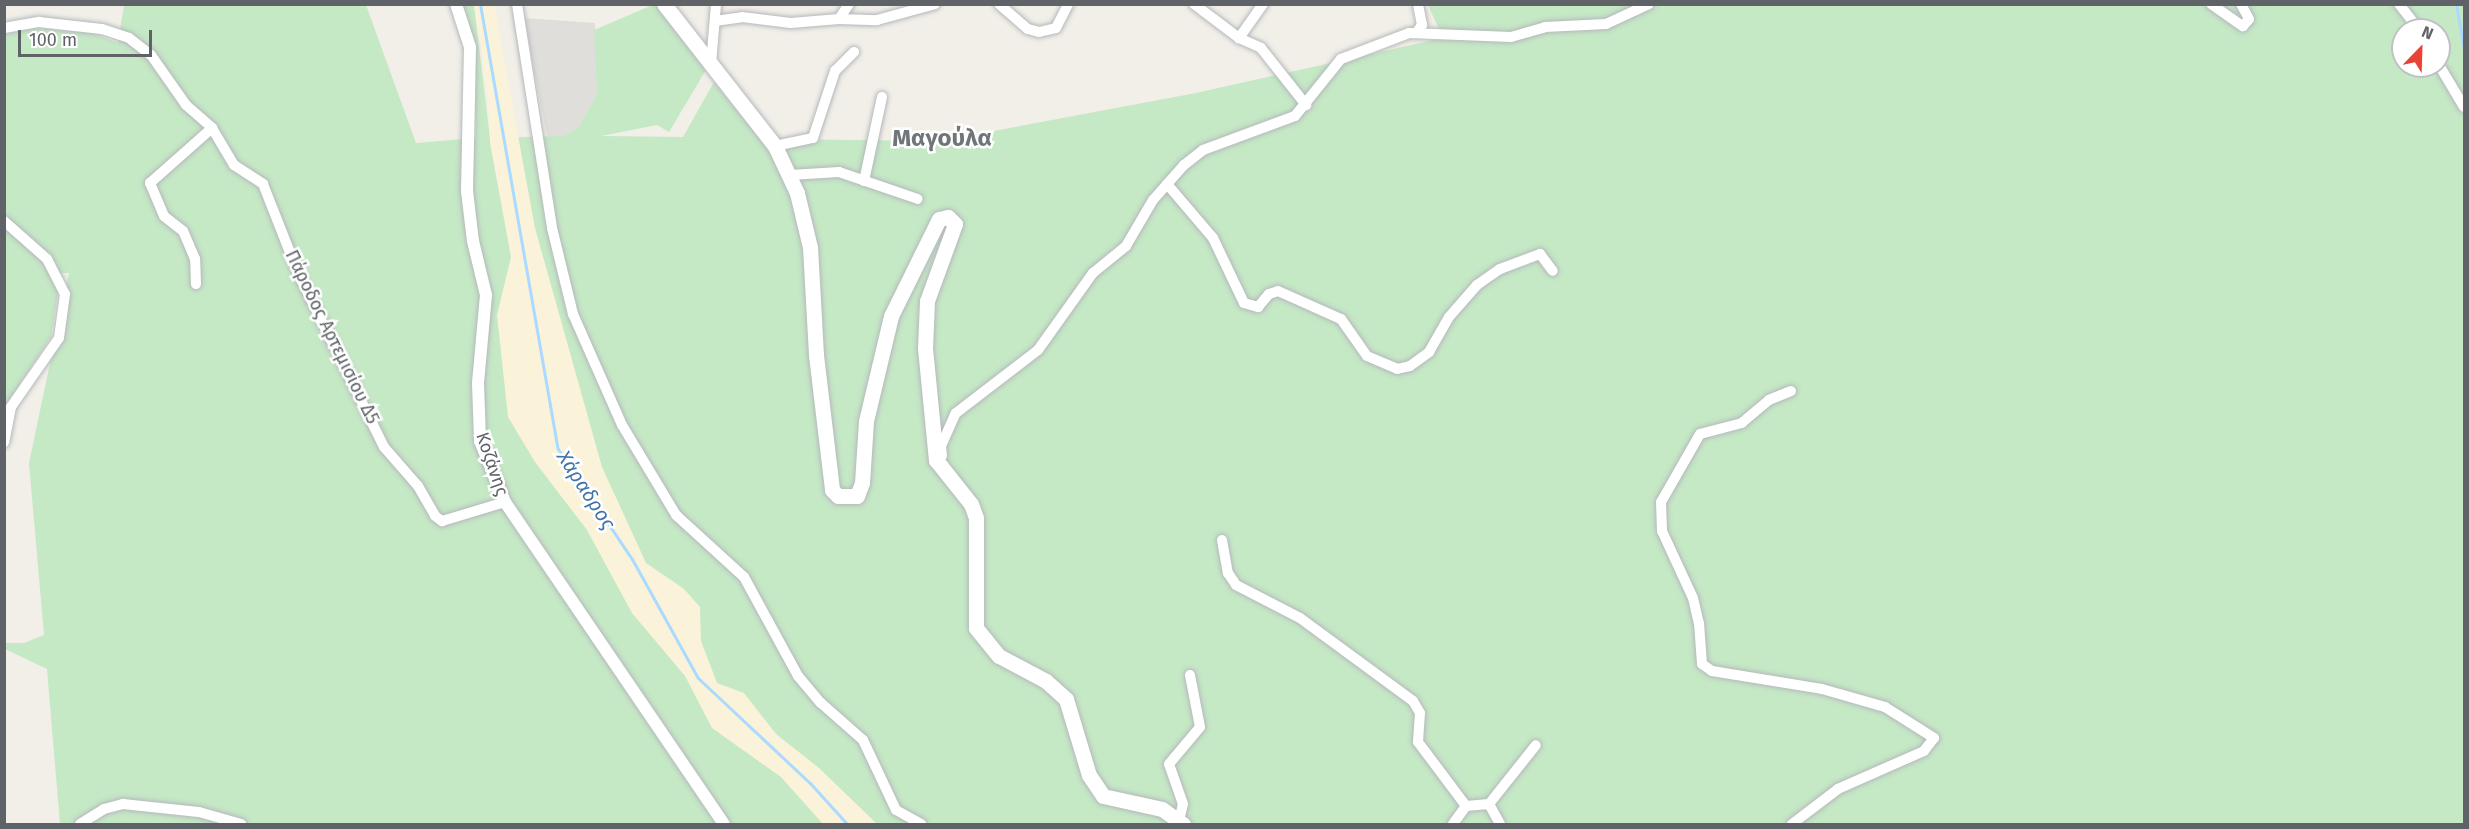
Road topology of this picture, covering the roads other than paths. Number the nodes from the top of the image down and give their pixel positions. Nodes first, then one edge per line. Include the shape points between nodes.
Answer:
1 (456, 4) edge
2 (517, 4) edge
3 (664, 4) edge
4 (716, 4) edge
5 (849, 4) edge
6 (935, 4) edge
7 (999, 4) edge
8 (1068, 4) edge
9 (1194, 4) edge
10 (1263, 4) edge
11 (1418, 4) edge
12 (1649, 4) edge
13 (2211, 4) edge
14 (2241, 4) edge
15 (2399, 4) edge
16 (2410, 18) edge
17 (838, 19) junction
18 (715, 21) junction
19 (4, 28) edge
20 (1417, 32) junction
21 (1239, 38) junction
22 (854, 52) dead end
23 (711, 64) junction
24 (2447, 78) edge
25 (882, 97) dead end
26 (1306, 105) junction
27 (2464, 107) edge
28 (212, 128) junction
29 (775, 146) junction
30 (790, 175) junction
31 (864, 181) junction
32 (1167, 184) junction
33 (918, 199) dead end
34 (4, 221) edge
35 (1552, 271) dead end
36 (196, 284) dead end
37 (1791, 391) dead end
38 (4, 442) edge
39 (942, 468) junction
40 (505, 502) junction
41 (1222, 540) dead end
42 (1190, 675) dead end
43 (1536, 745) dead end
44 (1489, 804) junction
45 (1466, 806) junction
46 (1181, 823) edge
47 (80, 825) edge
48 (241, 825) edge
49 (724, 825) edge
50 (921, 825) edge
51 (1453, 825) edge
52 (1500, 825) edge
53 (1792, 825) edge

1 - 40 street, Κοζάνης via 470,47 467,191 473,241 486,295 477,383 478,428
2 - 50 street via 552,228 573,314 622,425 676,515 723,554 753,590 798,676 821,703 863,740 896,810
3 - 23 main road
4 - 18 street
5 - 17 street
6 - 17 street via 877,20
7 - 8 street via 1028,29 1039,32 1056,28
9 - 21 street
10 - 21 street
11 - 20 street via 1422,25
12 - 20 street via 1606,24 1545,27 1511,37
13 - 14 street via 2243,26 2250,19
15 - 16 street
17 - 18 street via 791,23 742,17
18 - 23 street
19 - 28 street, Πάροδος Αρτεμισίου Δ5 via 48,22 125,36 151,55 186,105
20 - 26 street via 1341,59
21 - 26 street via 1261,48
22 - 29 street via 834,73 813,138
23 - 29 main road
24 - 27 street
25 - 31 street
26 - 32 street via 1277,126 1203,150
28 - 36 street via 150,183 164,216 183,231 195,259
28 - 40 street, Πάροδος Αρτεμισίου Δ5 via 234,165 263,184 298,273 384,447 418,486 435,516 442,521
29 - 30 main road
30 - 31 street via 838,172
30 - 39 main road via 810,248 816,355 832,490 844,498 857,496 862,483 866,421 891,316 939,219 948,217 955,224 927,301 933,443
31 - 33 street
32 - 35 street via 1213,238 1244,303 1258,307 1269,294 1278,291 1341,319 1367,356 1397,369 1410,366 1429,352 1449,317 1477,285 1500,269 1540,254
32 - 39 street via 1126,246 1096,268 1038,351 956,413 941,446
34 - 38 street via 47,259 65,294 59,338 11,407
37 - 53 street via 1769,400 1742,423 1700,434 1661,502 1662,531 1697,615 1702,664 1712,671 1822,689 1885,707 1934,738 1924,751 1838,789
39 - 46 main road via 971,504 976,518 974,617 981,637 999,656 1046,681 1066,699 1089,775 1104,796 1162,809
40 - 49 street, Κοζάνης
41 - 45 street via 1228,573 1236,585 1300,618 1410,697 1419,711 1418,742
42 - 46 street via 1200,727 1169,764 1183,804
43 - 44 street
44 - 45 street
44 - 52 street
45 - 51 street
47 - 48 street via 123,804 199,812

